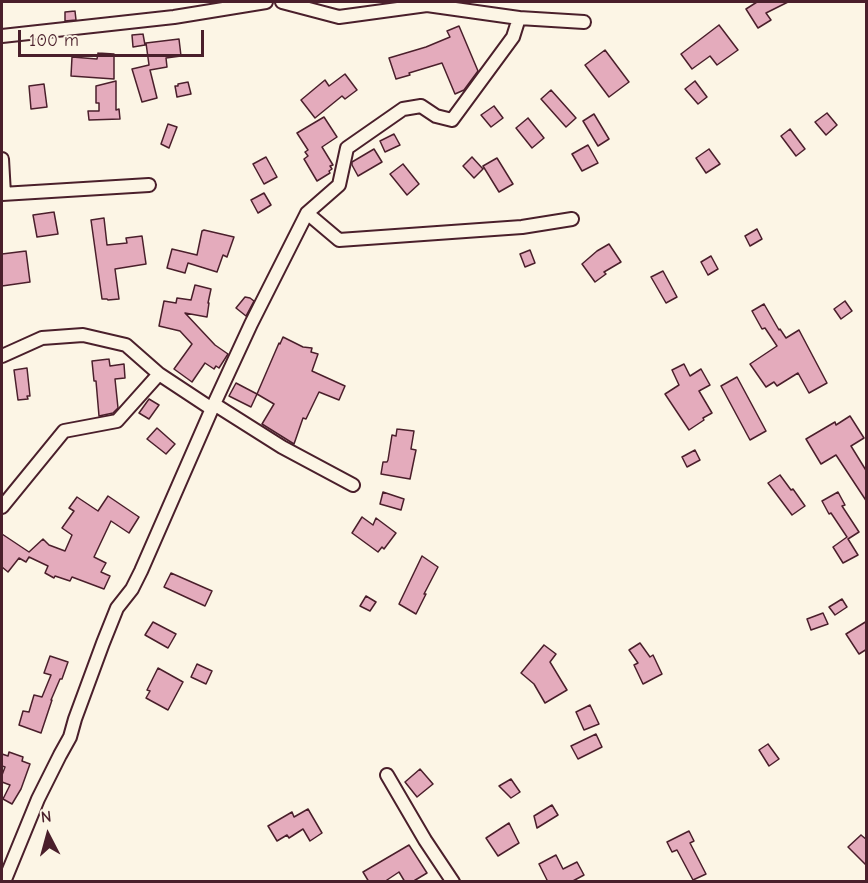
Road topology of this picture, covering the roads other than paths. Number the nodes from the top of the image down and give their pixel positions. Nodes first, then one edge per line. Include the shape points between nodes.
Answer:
1 (266, 2) edge
2 (282, 2) edge
3 (519, 18) junction
4 (584, 22) dead end
5 (2, 36) edge
6 (2, 159) edge
7 (149, 185) dead end
8 (3, 194) edge
9 (306, 213) junction
10 (572, 219) dead end
11 (2, 356) edge
12 (159, 374) junction
13 (213, 406) junction
14 (353, 485) dead end
15 (2, 507) edge
16 (387, 775) dead end
17 (4, 882) edge
18 (453, 882) edge

1 - 5 street via 174,17
2 - 3 street via 339,17 427,5
3 - 4 street
3 - 9 street via 513,37 452,120 421,106 404,109 348,148 339,185
6 - 8 street
7 - 8 street
9 - 10 street via 339,240 522,227
9 - 13 street
11 - 12 street via 42,338 83,335 126,345
12 - 13 street
12 - 15 street via 117,421 64,430
13 - 14 street
13 - 17 street via 141,571 117,608 70,737 38,799
16 - 18 street

